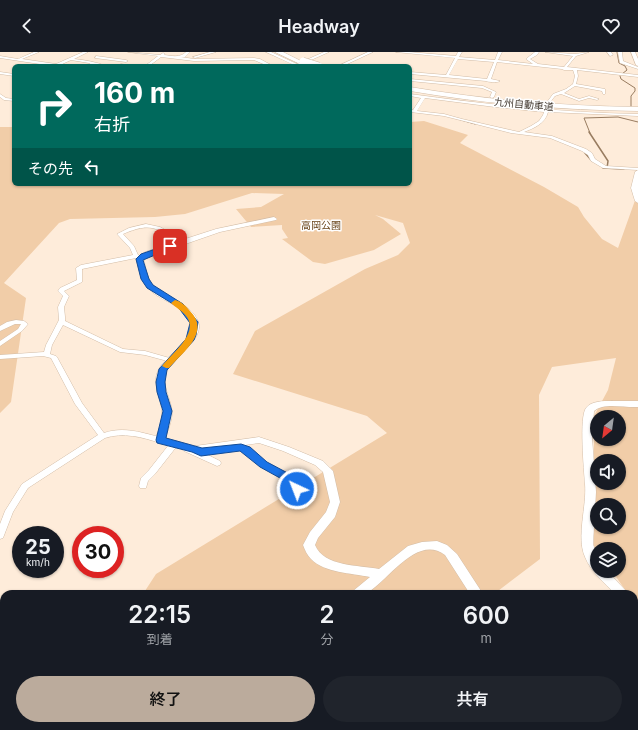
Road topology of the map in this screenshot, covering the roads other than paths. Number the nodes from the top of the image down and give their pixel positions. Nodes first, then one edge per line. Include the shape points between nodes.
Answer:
1 (4, 52) edge
2 (37, 52) edge
3 (86, 52) edge
4 (130, 52) edge
5 (167, 52) edge
6 (188, 52) edge
7 (214, 52) edge
8 (284, 52) edge
9 (327, 52) edge
10 (371, 52) edge
11 (398, 52) edge
12 (460, 52) edge
13 (500, 52) edge
14 (537, 52) edge
15 (587, 52) edge
16 (620, 52) edge
17 (634, 52) edge
18 (0, 53) edge
19 (140, 53) edge
20 (207, 53) edge
21 (549, 53) edge
22 (161, 54) edge
23 (269, 54) edge
24 (277, 54) edge
25 (105, 55) dead end
26 (575, 55) junction
27 (0, 57) edge
28 (96, 57) dead end
29 (177, 57) junction
30 (9, 58) junction
31 (263, 58) dead end
32 (457, 58) junction
33 (72, 59) junction
34 (126, 59) junction
35 (188, 59) junction
36 (254, 59) junction
37 (19, 60) junction
38 (215, 60) junction
39 (497, 61) junction
40 (0, 62) edge
41 (44, 64) edge
42 (61, 64) edge
43 (92, 64) edge
44 (122, 64) edge
45 (149, 64) edge
46 (210, 64) edge
47 (267, 64) edge
48 (299, 64) edge
49 (344, 64) edge
50 (536, 65) junction
51 (638, 65) edge
52 (638, 68) edge
53 (564, 69) junction
54 (575, 70) junction
55 (0, 73) edge
56 (412, 73) edge
57 (12, 75) edge
58 (447, 76) junction
59 (638, 76) edge
60 (454, 77) junction
61 (412, 79) edge
62 (488, 80) junction
63 (498, 81) dead end
64 (451, 84) junction
65 (574, 85) junction
66 (412, 90) edge
67 (561, 93) junction
68 (604, 93) dead end
69 (412, 94) edge
70 (0, 95) edge
71 (424, 96) junction
72 (492, 97) dead end
73 (597, 98) dead end
74 (12, 100) edge
75 (547, 105) dead end
76 (638, 110) edge
77 (412, 111) edge
78 (416, 111) junction
79 (546, 111) junction
80 (638, 115) edge
81 (519, 133) junction
82 (638, 169) edge
83 (638, 172) edge
84 (638, 201) edge
85 (274, 219) dead end
86 (182, 242) junction
87 (138, 256) junction
88 (61, 322) junction
89 (0, 329) edge
90 (0, 344) edge
91 (47, 354) junction
92 (0, 357) edge
93 (171, 360) junction
94 (638, 404) edge
95 (102, 436) junction
96 (160, 440) junction
97 (178, 445) junction
98 (196, 449) junction
99 (217, 463) dead end
100 (143, 486) dead end
101 (297, 489) dead end
102 (0, 536) edge
103 (590, 556) edge
104 (380, 574) junction
105 (607, 578) edge
106 (362, 590) edge
107 (474, 590) edge
108 (619, 590) edge

1 - 18 street
2 - 37 street
3 - 33 street
4 - 19 street
5 - 22 street
6 - 29 street
7 - 20 street
8 - 48 highway
9 - 48 street
10 - 49 street
11 - 32 street
12 - 32 street
13 - 39 street
14 - 50 street via 528,58
15 - 26 street
16 - 52 street via 621,62
17 - 51 street
19 - 22 street
19 - 34 street
20 - 35 street
21 - 26 street
22 - 29 street
22 - 45 street
23 - 24 street
24 - 48 highway
25 - 34 street
26 - 53 street
27 - 30 street
28 - 34 street
29 - 35 street
30 - 37 street
30 - 40 street
31 - 36 street
32 - 39 street
32 - 58 street
33 - 42 street
33 - 43 street
34 - 44 street
35 - 38 street
36 - 38 street
36 - 47 street
37 - 41 street
38 - 46 street
39 - 50 street
39 - 62 street
50 - 53 street
53 - 54 street
54 - 59 street
54 - 65 street
55 - 57 street
56 - 58 street
58 - 60 street
60 - 62 street
60 - 64 street
61 - 64 street
62 - 63 street
64 - 72 street via 483,87 494,92
65 - 67 street
65 - 68 street via 604,90
66 - 76 highway, 九州自動車道 via 541,108
67 - 73 street via 579,100
67 - 75 street via 554,95
69 - 71 street
70 - 74 street
71 - 78 street
71 - 79 street via 485,106
77 - 78 street
78 - 81 street
79 - 80 street
79 - 81 street via 541,122
81 - 82 street via 551,137 566,142 584,150 590,154 592,160 608,168
83 - 84 street via 634,188
85 - 86 street via 218,230
86 - 87 street
86 - 87 street via 155,225 140,225 120,234
87 - 88 street via 79,268 80,280 62,289 61,292 66,296 61,307
87 - 93 street via 145,279 150,286 181,306 194,322 190,340
88 - 91 street via 47,346
88 - 93 street via 122,350
89 - 90 street via 19,321 25,324
91 - 92 street
91 - 95 street via 54,357 78,404
93 - 96 street via 163,369 161,382 168,411
94 - 103 street via 600,405 592,406 589,410 587,437 591,492 586,544
95 - 96 street via 127,432
95 - 102 street via 25,486 9,511
96 - 97 street
97 - 98 street
97 - 99 street
97 - 100 street via 144,480
98 - 101 street via 201,452 237,447 247,450 264,464 293,481
98 - 104 street via 259,440 319,463 328,471 335,502 332,514 309,545 314,556 338,566
104 - 106 street
104 - 107 street via 422,544 439,545 458,562 463,575
105 - 108 street

